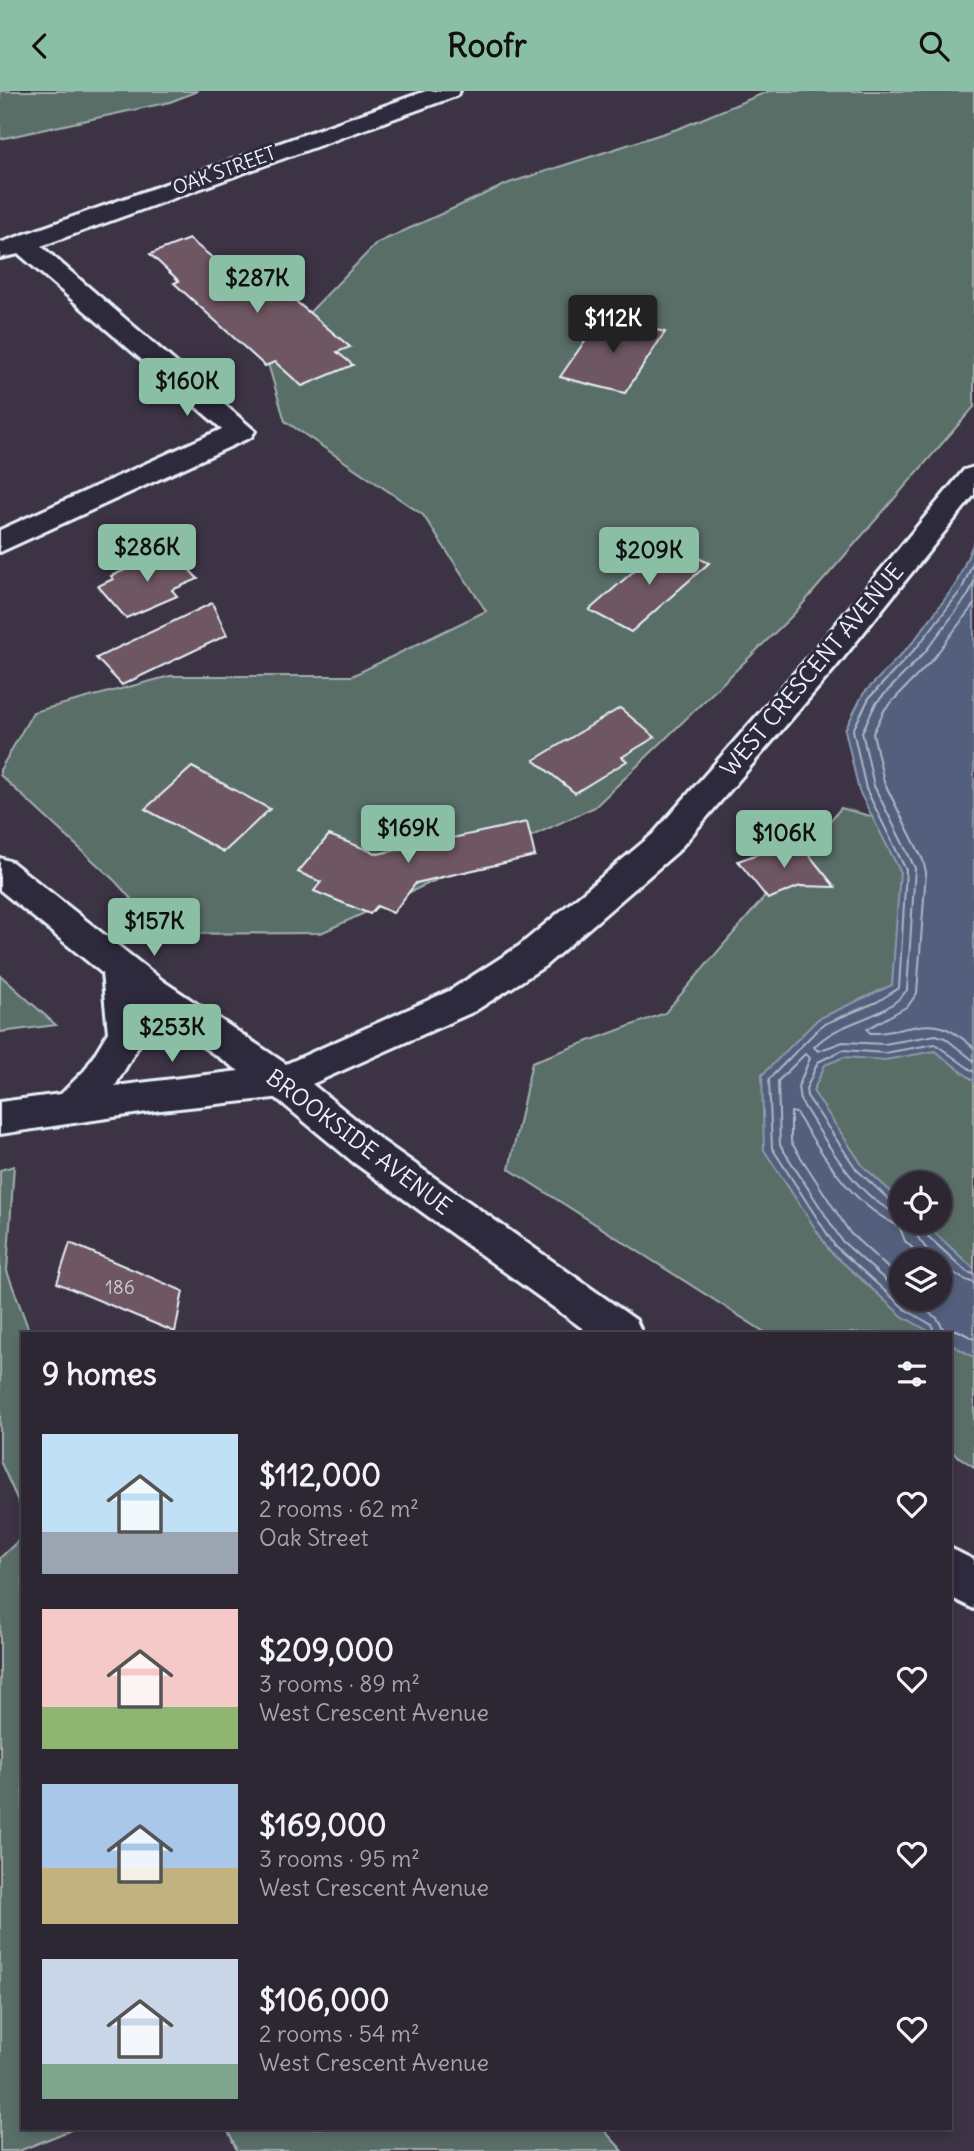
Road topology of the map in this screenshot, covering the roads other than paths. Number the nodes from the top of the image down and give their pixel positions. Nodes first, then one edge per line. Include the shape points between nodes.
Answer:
1 (448, 91) edge
2 (11, 248) edge
3 (974, 476) edge
4 (0, 543) edge
5 (0, 871) edge
6 (120, 968) junction
7 (283, 1082) junction
8 (70, 1109) junction
9 (0, 1118) edge
10 (620, 1332) edge
11 (952, 1571) edge
12 (974, 1587) edge

1 - 2 main road, OAK STREET
2 - 4 main road via 241,431
3 - 7 main road, WEST CRESCENT AVENUE via 824,660 665,843 595,906 532,956 462,1001
5 - 6 main road, BROOKSIDE AVENUE
6 - 7 main road, BROOKSIDE AVENUE
6 - 8 main road via 127,1033 98,1081
7 - 8 main road, WEST CRESCENT AVENUE
7 - 10 main road, BROOKSIDE AVENUE via 367,1151
8 - 9 main road, WEST CRESCENT AVENUE
11 - 12 main road

